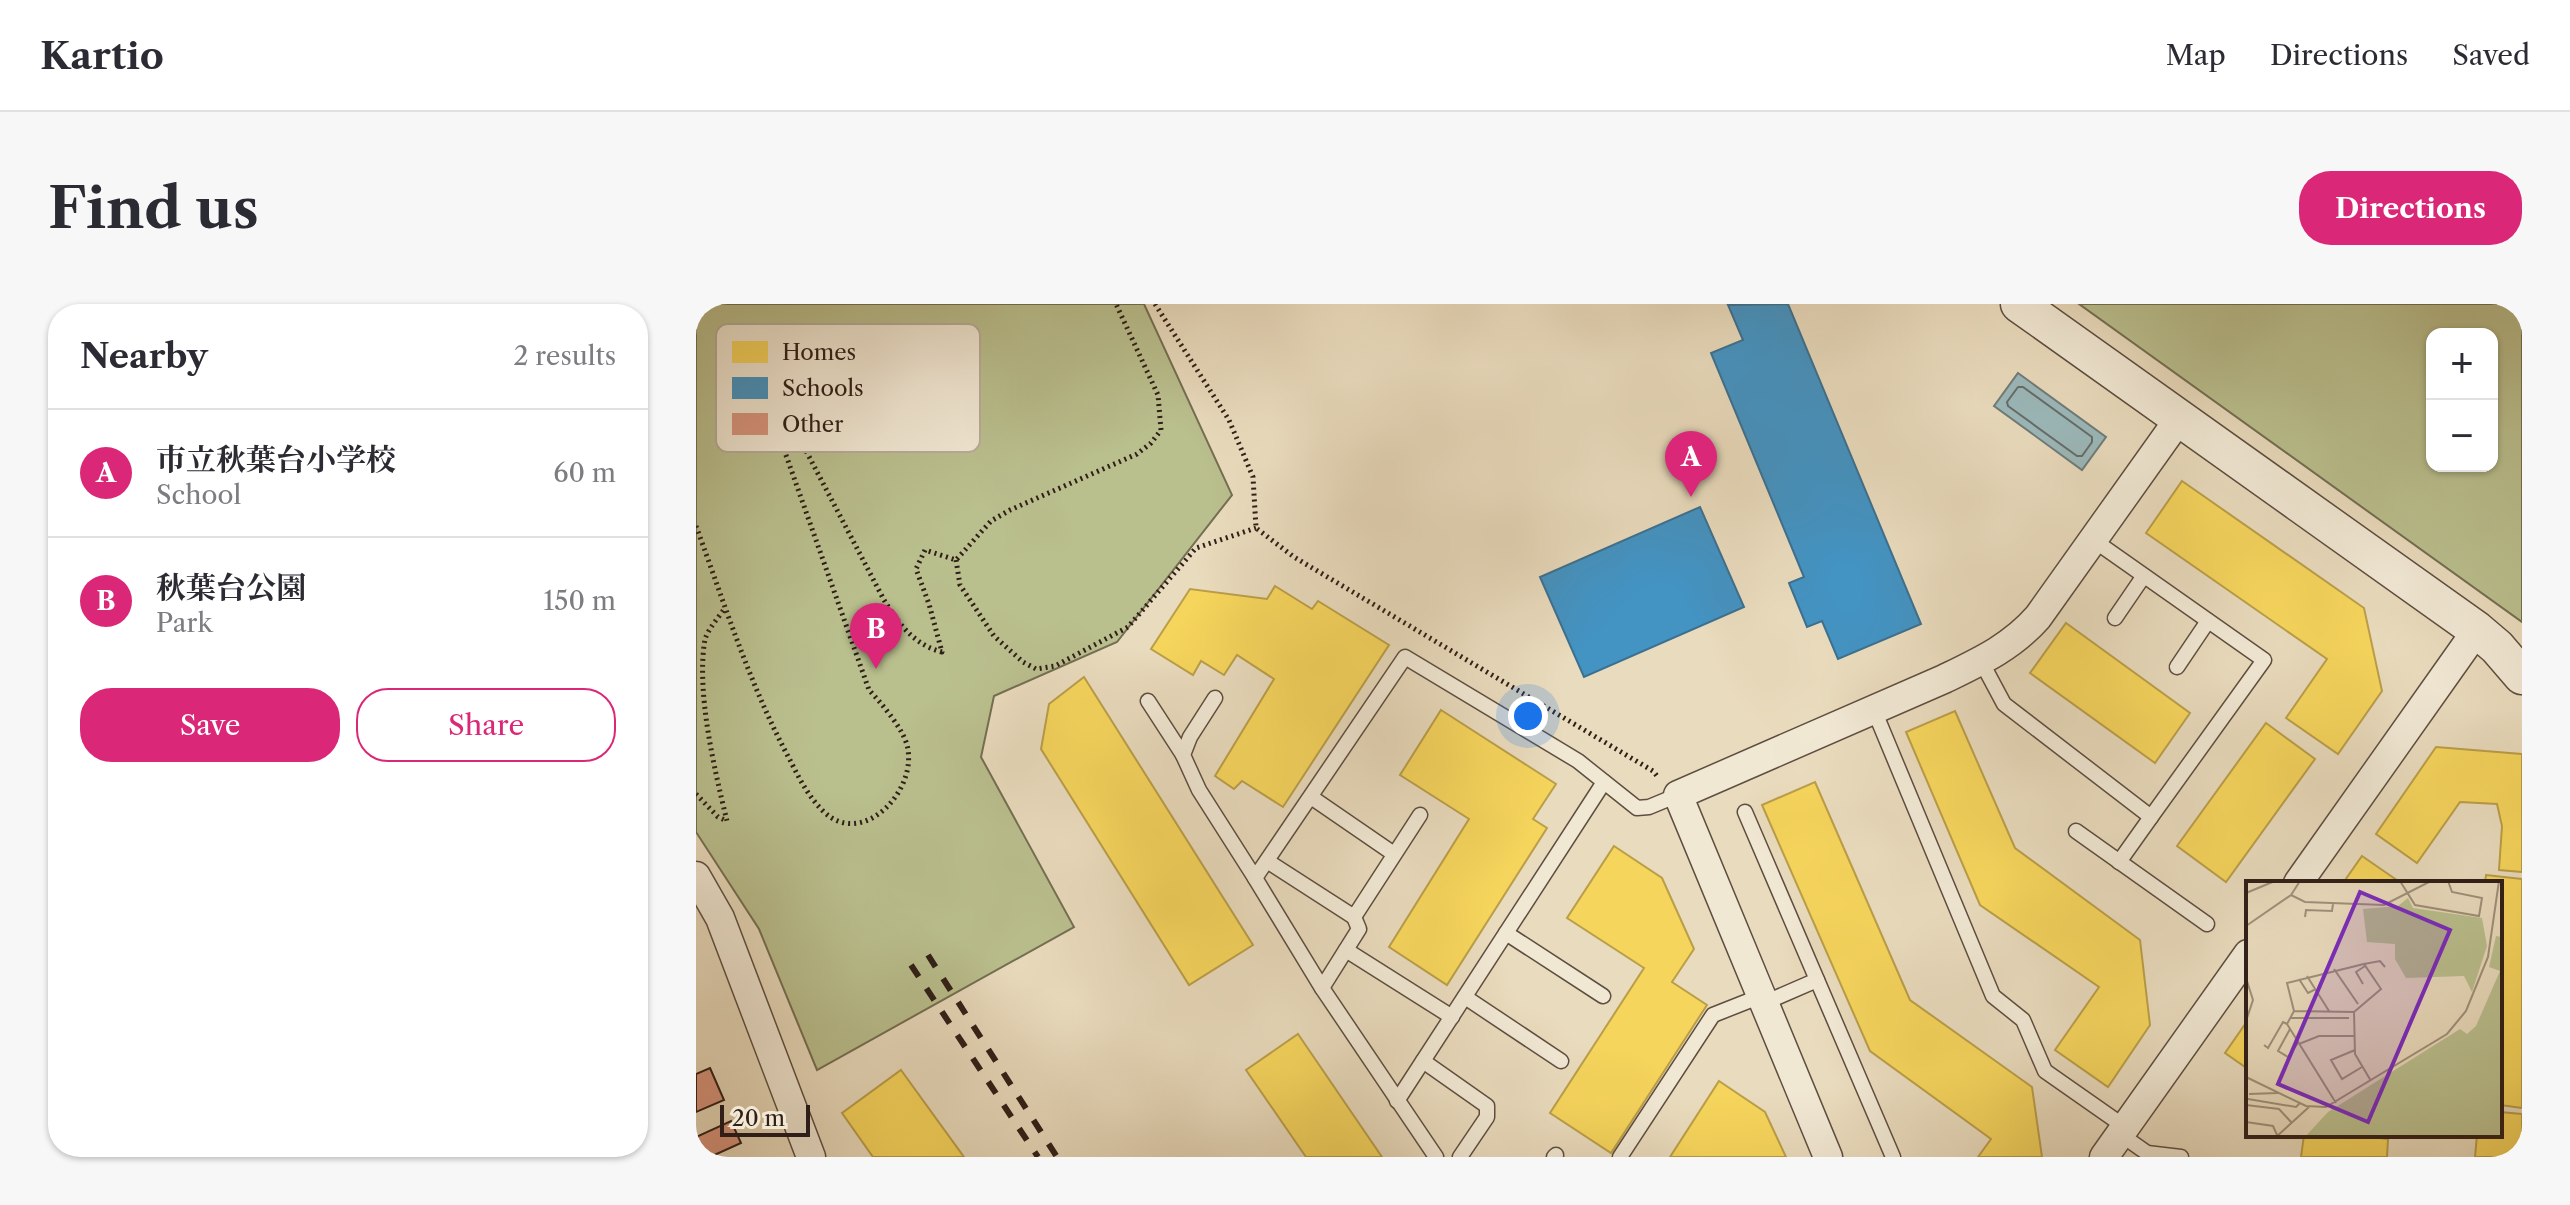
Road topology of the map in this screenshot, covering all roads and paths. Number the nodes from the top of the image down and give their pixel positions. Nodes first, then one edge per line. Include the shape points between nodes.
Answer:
1 (1116, 304) edge
2 (1155, 304) edge
3 (2019, 304) edge
4 (2179, 419) junction
5 (785, 452) edge
6 (807, 452) edge
7 (696, 526) edge
8 (1256, 528) junction
9 (2092, 539) junction
10 (956, 560) junction
11 (2143, 577) junction
12 (726, 608) junction
13 (2115, 618) dead end
14 (2208, 621) junction
15 (2477, 630) junction
16 (1981, 661) junction
17 (2177, 667) dead end
18 (2522, 676) edge
19 (1215, 698) dead end
20 (1148, 701) dead end
21 (1874, 710) junction
22 (1183, 755) junction
23 (1604, 782) junction
24 (1669, 788) junction
25 (696, 794) edge
26 (1311, 797) junction
27 (1745, 812) dead end
28 (1420, 815) dead end
29 (2151, 817) junction
30 (2076, 831) dead end
31 (1394, 854) junction
32 (1267, 861) junction
33 (2119, 862) junction
34 (696, 876) edge
35 (1255, 878) junction
36 (2299, 881) edge
37 (1354, 917) junction
38 (2207, 924) dead end
39 (1506, 933) junction
40 (1346, 950) junction
41 (2246, 957) edge
42 (1817, 980) junction
43 (1322, 988) junction
44 (1603, 996) dead end
45 (1465, 997) junction
46 (1762, 1000) junction
47 (1452, 1017) junction
48 (1423, 1061) junction
49 (1561, 1061) dead end
50 (1397, 1101) junction
51 (2116, 1139) edge
52 (811, 1157) edge
53 (1436, 1157) edge
54 (1460, 1157) edge
55 (1620, 1157) edge
56 (1828, 1157) edge
57 (1893, 1157) edge
58 (2181, 1157) edge

1 - 10 path via 1158,395 1161,430 1137,454 991,521
2 - 8 path via 1229,420 1253,477
3 - 4 street
4 - 9 street
4 - 15 street
5 - 12 path via 869,690 906,743 909,765 903,789 888,807 859,822 839,822 810,797 753,683
6 - 10 path via 899,624 926,648 942,652 916,569 925,550
7 - 12 path
8 - 10 path via 1196,548 1128,627 1055,666 1036,669 994,636 960,585
8 - 24 path via 1294,557 1653,771
9 - 11 lane
9 - 16 street via 2025,631
11 - 13 lane
11 - 14 lane
12 - 25 path via 705,638 698,689 727,821
14 - 17 lane
14 - 29 lane via 2264,660
15 - 18 street
15 - 36 street
16 - 21 street
16 - 29 lane via 2004,704
19 - 22 lane
20 - 22 lane
21 - 24 street
21 - 51 lane via 1993,996 2023,1020 2045,1071
22 - 35 lane
23 - 24 lane via 1637,808 1649,807
23 - 26 lane via 1405,657
23 - 39 lane
24 - 46 street
26 - 31 lane
26 - 32 lane
27 - 42 lane
28 - 31 lane
29 - 33 lane
30 - 33 lane
31 - 37 lane
32 - 35 lane
32 - 37 lane
33 - 38 lane
34 - 52 street via 720,918
35 - 43 lane
37 - 40 lane via 1359,929
39 - 44 lane
39 - 45 lane
40 - 43 lane
40 - 47 lane
41 - 51 street
42 - 46 lane
42 - 57 lane
43 - 50 lane
45 - 47 lane
45 - 49 lane
46 - 55 lane via 1713,1015
46 - 56 street
47 - 48 lane
48 - 50 lane
48 - 54 lane via 1487,1106 1487,1117
50 - 53 lane
51 - 58 lane via 2147,1153

